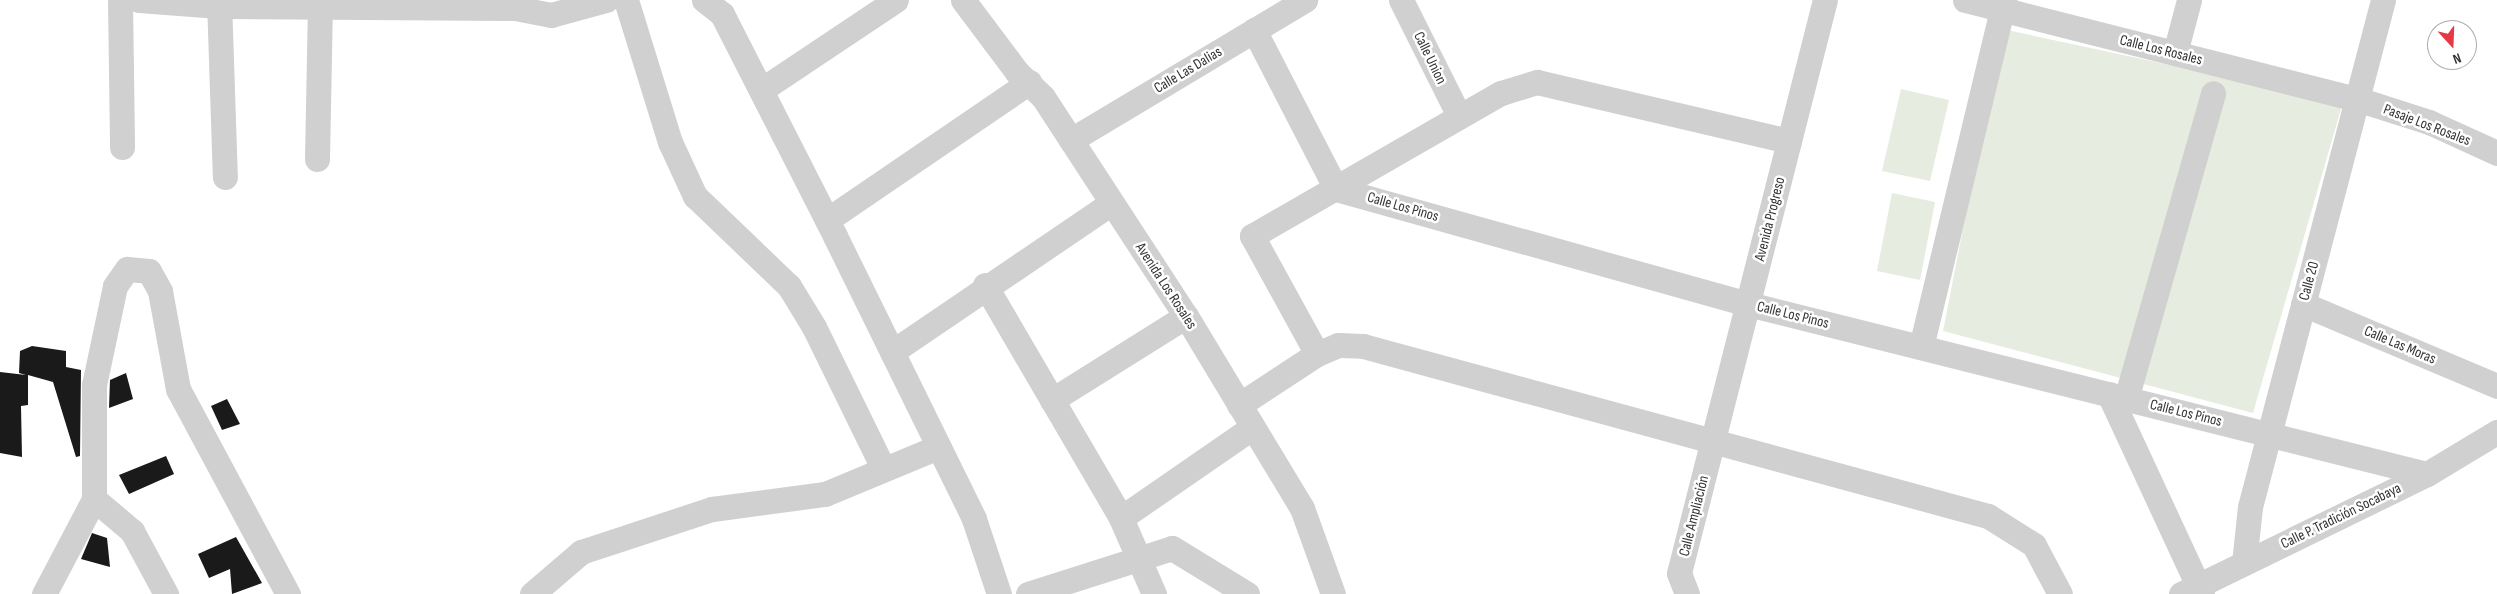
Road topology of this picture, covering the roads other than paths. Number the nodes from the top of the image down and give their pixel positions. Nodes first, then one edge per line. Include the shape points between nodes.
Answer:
1 (120, 0) edge
2 (139, 0) edge
3 (606, 0) edge
4 (626, 0) edge
5 (704, 0) edge
6 (896, 0) edge
7 (963, 0) edge
8 (1305, 0) edge
9 (1401, 0) edge
10 (1825, 0) edge
11 (1965, 0) edge
12 (2188, 0) edge
13 (2383, 0) edge
14 (219, 3) edge
15 (320, 4) edge
16 (2003, 5) edge
17 (1254, 30) junction
18 (2175, 53) junction
19 (1029, 82) junction
20 (761, 90) junction
21 (2214, 93) dead end
22 (2357, 99) junction
23 (1459, 116) junction
24 (1071, 140) junction
25 (1789, 141) junction
26 (122, 147) dead end
27 (2497, 153) edge
28 (317, 159) dead end
29 (225, 177) dead end
30 (1336, 188) junction
31 (1111, 203) junction
32 (827, 220) junction
33 (985, 285) junction
34 (1748, 304) junction
35 (2303, 304) junction
36 (1186, 316) junction
37 (1921, 347) junction
38 (892, 352) junction
39 (1317, 354) junction
40 (2497, 386) edge
41 (2117, 396) junction
42 (1052, 400) junction
43 (1239, 405) junction
44 (1253, 427) junction
45 (2497, 432) edge
46 (2269, 434) junction
47 (1714, 438) junction
48 (938, 447) junction
49 (883, 468) junction
50 (2427, 474) junction
51 (94, 499) junction
52 (1121, 518) junction
53 (1142, 558) junction
54 (2244, 563) junction
55 (2194, 591) edge
56 (44, 594) edge
57 (166, 594) edge
58 (288, 594) edge
59 (532, 594) edge
60 (999, 594) edge
61 (1028, 594) edge
62 (1154, 594) edge
63 (1247, 594) edge
64 (1332, 594) edge
65 (1687, 594) edge
66 (2060, 594) edge

1 - 26 street
2 - 14 street
3 - 15 street via 550,15 515,8
4 - 49 street via 670,142 695,196 789,286 814,327
5 - 20 street via 722,14
6 - 20 street
7 - 19 street, Avenida Los Rosales via 1017,72
8 - 17 street, Calle Las Dalias
9 - 23 street, Calle Union
10 - 25 street, Avenida Progreso
11 - 16 street, Calle Los Rosales
12 - 18 street
13 - 22 street, Calle 20
14 - 15 street
14 - 29 street
15 - 28 street
16 - 18 street, Calle Los Rosales
16 - 37 street
17 - 24 street, Calle Las Dalias
17 - 30 street
18 - 22 street, Calle Los Rosales
19 - 24 street, Avenida Los Rosales
19 - 32 street
20 - 32 street
21 - 41 street
22 - 27 street, Pasaje Los Rosales via 2429,122
22 - 35 street, Calle 20
23 - 25 street via 1501,93 1537,82
23 - 30 street
24 - 31 street, Avenida Los Rosales
25 - 34 street, Avenida Progreso
30 - 34 street, Calle Los Pinos
30 - 39 street via 1252,236
31 - 33 street
31 - 36 street, Avenida Los Rosales
32 - 38 street
33 - 38 street
33 - 42 street
34 - 37 street, Calle Los Pinos
34 - 47 street, Avenida Progreso
35 - 40 street, Calle Las Moras
35 - 46 street, Calle 20
36 - 42 street
36 - 43 street, Avenida Los Rosales
37 - 41 street, Calle Los Pinos
38 - 48 street
39 - 43 street
39 - 47 street via 1338,345 1363,346
41 - 46 street, Calle Los Pinos
41 - 55 street
42 - 52 street
43 - 44 street, Avenida Los Rosales
44 - 52 street
44 - 64 street, Avenida Los Rosales via 1302,508
45 - 50 street, Calle P. Tradición Socabaya
46 - 50 street, Calle Los Pinos
46 - 54 street, Calle 20 via 2250,507
47 - 65 street, Calle Ampliación via 1679,573
47 - 66 street via 1988,516 2034,545
48 - 49 street
48 - 60 street via 974,520
49 - 59 street via 825,494 712,509 581,552
50 - 54 street, Calle P. Tradición Socabaya
51 - 56 street
51 - 57 street via 132,531
51 - 58 street via 94,385 115,286 128,270 149,271 160,291 178,389
52 - 53 street
53 - 61 street
53 - 62 street
53 - 63 street via 1172,548
54 - 55 street, Calle P. Tradición Socabaya

